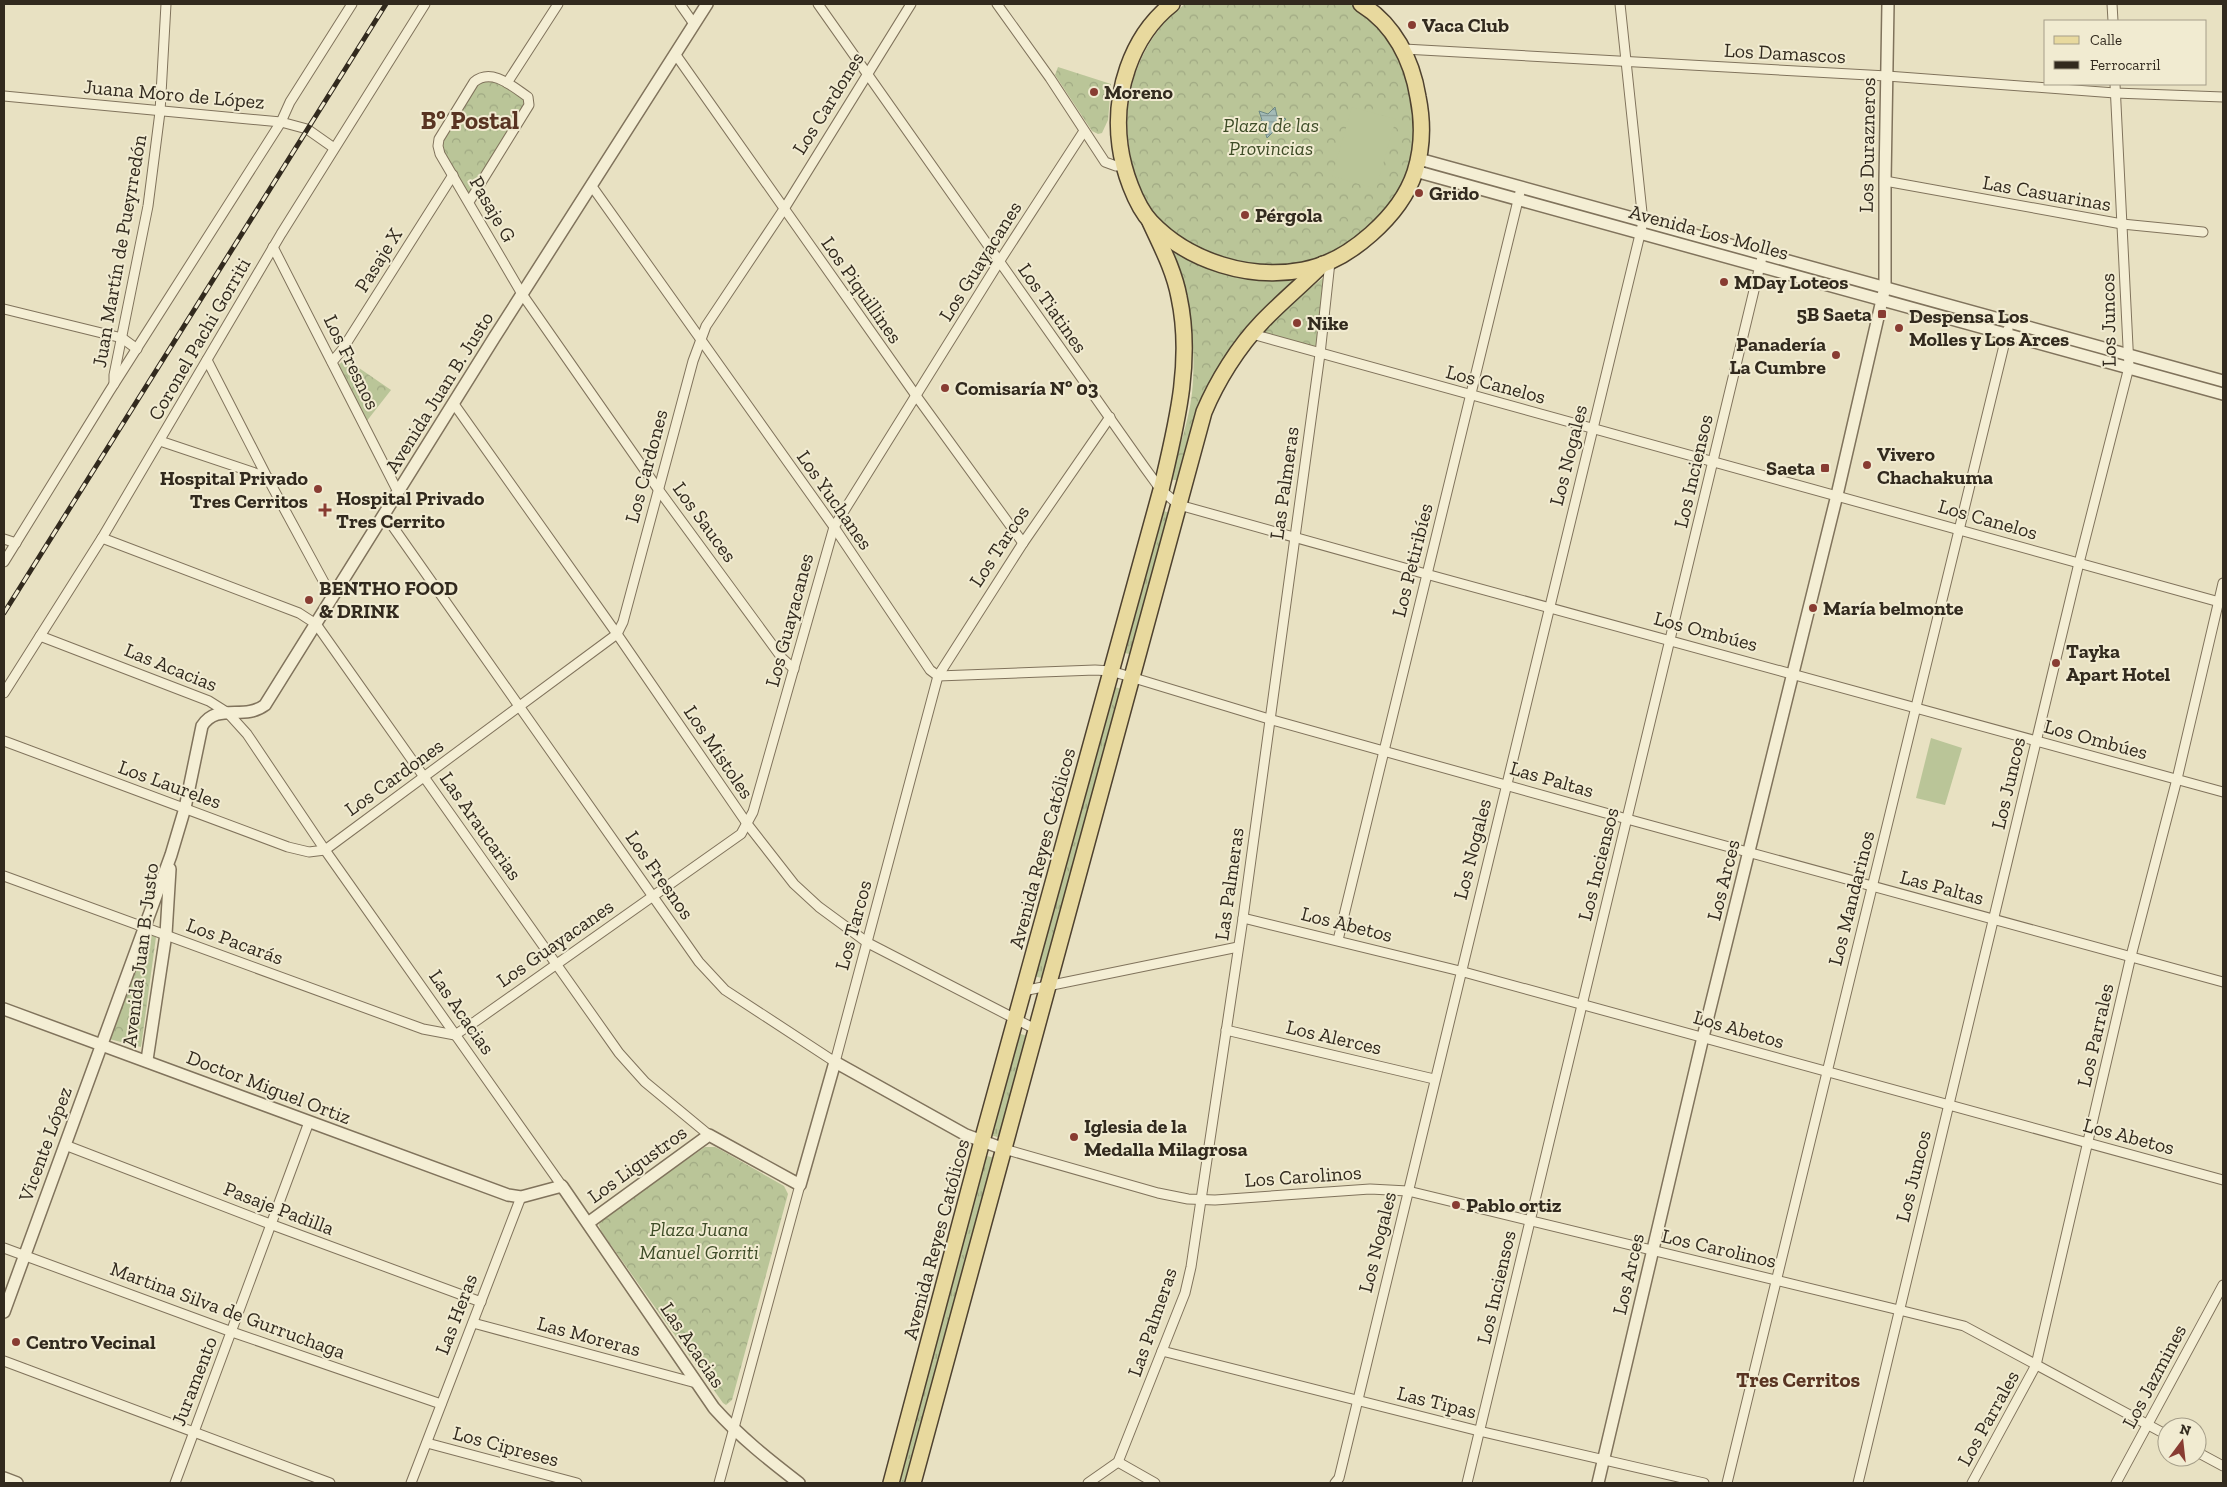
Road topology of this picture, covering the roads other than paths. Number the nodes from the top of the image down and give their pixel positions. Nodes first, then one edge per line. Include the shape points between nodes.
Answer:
1 (166, 4) edge
2 (352, 4) edge
3 (425, 4) edge
4 (558, 4) edge
5 (680, 4) edge
6 (707, 4) edge
7 (818, 4) edge
8 (911, 4) edge
9 (997, 4) edge
10 (1171, 4) edge
11 (1361, 4) edge
12 (1620, 4) edge
13 (1888, 4) edge
14 (2112, 4) edge
15 (1371, 8) edge
16 (2113, 20) edge
17 (694, 24) junction
18 (1404, 50) junction
19 (676, 55) junction
20 (1626, 62) junction
21 (867, 73) junction
22 (1887, 76) junction
23 (507, 83) junction
24 (2115, 85) edge
25 (2115, 94) junction
26 (4, 96) edge
27 (2223, 97) edge
28 (160, 112) junction
29 (281, 122) junction
30 (1084, 131) junction
31 (334, 148) junction
32 (1123, 165) junction
33 (1417, 165) junction
34 (453, 175) junction
35 (1885, 181) junction
36 (592, 185) junction
37 (1520, 194) junction
38 (469, 202) junction
39 (784, 208) junction
40 (1150, 222) junction
41 (2122, 224) junction
42 (1641, 227) junction
43 (2203, 232) dead end
44 (274, 247) junction
45 (1763, 253) junction
46 (999, 262) junction
47 (1327, 263) junction
48 (1760, 265) junction
49 (1886, 287) junction
50 (522, 294) junction
51 (1883, 299) junction
52 (4, 309) edge
53 (2008, 328) junction
54 (1252, 334) junction
55 (122, 338) junction
56 (700, 340) junction
57 (137, 349) junction
58 (1320, 354) junction
59 (2129, 354) junction
60 (207, 360) junction
61 (332, 362) junction
62 (2129, 367) junction
63 (2223, 381) edge
64 (114, 385) junction
65 (2223, 394) edge
66 (1472, 396) junction
67 (917, 397) junction
68 (454, 404) junction
69 (1110, 417) junction
70 (1592, 428) junction
71 (160, 441) junction
72 (1713, 462) junction
73 (267, 477) junction
74 (658, 488) junction
75 (1161, 490) junction
76 (398, 492) junction
77 (1837, 495) junction
78 (1179, 505) junction
79 (384, 514) junction
80 (834, 527) junction
81 (1958, 529) junction
82 (1294, 537) junction
83 (102, 538) junction
84 (4, 539) edge
85 (1023, 543) junction
86 (16, 544) junction
87 (4, 562) edge
88 (2079, 563) junction
89 (1426, 574) junction
90 (2223, 583) edge
91 (332, 597) junction
92 (2221, 602) edge
93 (1548, 607) junction
94 (316, 624) junction
95 (617, 634) junction
96 (40, 636) junction
97 (1671, 640) junction
98 (794, 669) junction
99 (1111, 671) junction
100 (1793, 674) junction
101 (938, 676) junction
102 (1132, 678) junction
103 (4, 693) edge
104 (520, 708) junction
105 (1915, 708) junction
106 (228, 713) junction
107 (1269, 719) junction
108 (2036, 740) junction
109 (4, 741) edge
110 (1384, 751) junction
111 (424, 777) junction
112 (2177, 779) junction
113 (1506, 783) junction
114 (2223, 792) edge
115 (185, 808) junction
116 (1627, 819) junction
117 (748, 825) junction
118 (325, 850) junction
119 (1749, 852) junction
120 (171, 855) junction
121 (4, 876) edge
122 (1872, 886) junction
123 (652, 896) junction
124 (1243, 918) junction
125 (1993, 919) junction
126 (144, 926) junction
127 (166, 934) junction
128 (1338, 940) junction
129 (868, 943) junction
130 (1238, 948) junction
131 (2131, 956) junction
132 (556, 964) junction
133 (1460, 970) junction
134 (2223, 982) edge
135 (1050, 987) junction
136 (1023, 991) junction
137 (1583, 1004) junction
138 (4, 1009) edge
139 (1016, 1019) junction
140 (1037, 1030) junction
141 (1226, 1030) junction
142 (454, 1035) junction
143 (1703, 1038) junction
144 (101, 1044) junction
145 (147, 1060) junction
146 (835, 1062) junction
147 (1826, 1072) junction
148 (1434, 1079) junction
149 (1948, 1106) junction
150 (309, 1122) junction
151 (709, 1135) junction
152 (982, 1142) junction
153 (2089, 1143) junction
154 (65, 1145) junction
155 (1004, 1149) junction
156 (2223, 1180) edge
157 (800, 1185) junction
158 (562, 1186) junction
159 (1408, 1191) junction
160 (521, 1197) junction
161 (1202, 1200) junction
162 (1530, 1221) junction
163 (588, 1223) junction
164 (270, 1224) junction
165 (4, 1248) edge
166 (1652, 1251) junction
167 (24, 1256) junction
168 (1778, 1280) junction
169 (2223, 1285) edge
170 (480, 1302) junction
171 (1899, 1310) junction
172 (4, 1312) edge
173 (472, 1323) junction
174 (232, 1332) junction
175 (1162, 1351) junction
176 (4, 1361) edge
177 (2036, 1365) junction
178 (696, 1383) junction
179 (1357, 1399) junction
180 (441, 1404) junction
181 (2148, 1425) junction
182 (734, 1430) junction
183 (2157, 1430) edge
184 (1479, 1431) junction
185 (193, 1433) junction
186 (427, 1443) junction
187 (2207, 1457) edge
188 (1603, 1459) junction
189 (1118, 1462) junction
190 (2223, 1466) edge
191 (4, 1478) edge
192 (17, 1483) edge
193 (175, 1483) edge
194 (330, 1483) edge
195 (411, 1483) edge
196 (577, 1483) edge
197 (719, 1483) edge
198 (800, 1483) edge
199 (891, 1483) edge
200 (913, 1483) edge
201 (1088, 1483) edge
202 (1155, 1483) edge
203 (1335, 1483) edge
204 (1467, 1483) edge
205 (1598, 1483) edge
206 (1704, 1483) edge
207 (1727, 1483) edge
208 (1858, 1483) edge
209 (1972, 1483) edge
210 (2116, 1483) edge

1 - 28 street, Juan Martín de Pueyrredón
2 - 29 street via 290,102
3 - 31 street, Coronel Pachi Gorriti
4 - 23 street
5 - 17 street
6 - 17 street, Avenida Juan B. Justo
7 - 21 street, Los Tiatines
8 - 21 street, Los Cardones
9 - 30 street
10 - 32 main road, Avenida Reyes Católicos via 1134,49 1129,63 1120,105 1119,144
11 - 15 main road
12 - 20 street, Los Nogales
13 - 22 street, Los Durazneros
14 - 16 street
15 - 18 main road
17 - 19 street, Avenida Juan B. Justo
18 - 20 street, Los Damascos
18 - 33 main road via 1420,107 1422,140
19 - 36 street, Avenida Juan B. Justo
19 - 39 street, Los Piquillines
20 - 22 street, Los Damascos
20 - 42 street, Los Nogales
21 - 39 street, Los Cardones
21 - 46 street, Los Tiatines
22 - 25 street, Los Damascos
22 - 35 street, Los Durazneros
23 - 34 street, Pasaje G via 490,76 474,82 439,140 440,154
23 - 38 street via 528,98 528,109
24 - 25 street, Los Juncos
25 - 27 street, Los Damascos
25 - 41 street, Los Juncos
26 - 28 street, Juana Moro de López
28 - 29 street, Juana Moro de López
28 - 55 street, Juan Martín de Pueyrredón via 145,225
29 - 31 street, Juana Moro de López via 307,129
29 - 57 street
30 - 32 street via 1105,162
30 - 46 street, Los Guayacanes
31 - 44 street, Coronel Pachi Gorriti
32 - 40 main road, Avenida Reyes Católicos via 1129,185
33 - 37 street, Avenida Los Molles
33 - 47 main road via 1401,200 1387,218 1370,235
34 - 38 street, Pasaje G
34 - 61 street, Pasaje X
35 - 41 street, Las Casuarinas
35 - 49 street, Los Durazneros
36 - 50 street, Avenida Juan B. Justo
36 - 56 street, Los Yuchanes
37 - 42 street, Avenida Los Molles
37 - 66 street, Los Petiribíes
38 - 50 street, Pasaje G
39 - 56 street, Los Cardones
39 - 67 street, Los Piquillines
40 - 47 main road via 1176,243 1213,263 1230,267 1272,274
40 - 75 main road, Avenida Reyes Católicos via 1174,278 1184,338 1183,384
41 - 43 street, Las Casuarinas
41 - 59 street, Los Juncos
42 - 45 street, Avenida Los Molles
42 - 48 street, Avenida Los Molles
42 - 70 street, Los Nogales
44 - 60 street, Coronel Pachi Gorriti
44 - 61 street, Los Fresnos
45 - 48 street, Los Inciensos
45 - 49 street, Avenida Los Molles
46 - 67 street, Los Guayacanes
46 - 69 street, Los Tiatines
47 - 54 main road, Avenida Reyes Católicos
47 - 58 street, Las Palmeras
48 - 51 street, Avenida Los Molles
48 - 72 street, Los Inciensos
49 - 51 street, Los Arces
49 - 53 street, Avenida Los Molles
50 - 68 street, Avenida Juan B. Justo
50 - 74 street, Los Sauces
51 - 53 street, Avenida Los Molles
51 - 77 street, Los Arces
52 - 55 street
53 - 59 street, Avenida Los Molles
53 - 62 street, Avenida Los Molles
53 - 81 street, Los Mandarinos
54 - 58 street, Los Canelos
54 - 78 main road, Avenida Reyes Católicos via 1216,387 1204,412
55 - 57 street
55 - 64 street, Juan Martín de Pueyrredón
56 - 74 street, Los Cardones
56 - 80 street, Los Yuchanes
57 - 64 street
58 - 66 street, Los Canelos
58 - 82 street, Las Palmeras
59 - 62 street, Los Juncos
59 - 63 street, Avenida Los Molles
60 - 71 street, Coronel Pachi Gorriti
60 - 73 street
61 - 76 street, Los Fresnos
62 - 65 street, Avenida Los Molles
62 - 88 street, Los Juncos
64 - 86 street
66 - 70 street, Los Canelos
66 - 89 street, Los Petiribíes
67 - 80 street, Los Guayacanes
67 - 85 street, Los Piquillines
68 - 76 street, Avenida Juan B. Justo
68 - 95 street, Los Mistoles
69 - 75 street, Los Tiatines
69 - 85 street, Los Tarcos
70 - 72 street, Los Canelos
70 - 93 street, Los Nogales
71 - 73 street
71 - 83 street, Coronel Pachi Gorriti
72 - 77 street, Los Canelos
72 - 97 street, Los Inciensos
73 - 91 street
74 - 95 street, Los Cardones
74 - 98 street, Los Sauces via 782,658
75 - 78 street, Los Tiatines
75 - 99 main road, Avenida Reyes Católicos
76 - 79 street, Avenida Juan B. Justo
77 - 81 street, Los Canelos
77 - 100 street, Los Arces
78 - 82 street, Los Ombúes
78 - 102 main road, Avenida Reyes Católicos
79 - 91 street, Avenida Juan B. Justo
79 - 104 street, Los Fresnos
80 - 98 street, Los Guayacanes
80 - 101 street, Los Yuchanes via 930,670
81 - 88 street, Los Canelos
81 - 105 street, Los Mandarinos
82 - 89 street, Los Ombúes
82 - 107 street, Las Palmeras
83 - 94 street, Las Araucarias via 299,614
83 - 96 street, Coronel Pachi Gorriti
84 - 86 street
85 - 101 street, Los Tarcos
86 - 87 street
88 - 92 street, Los Canelos
88 - 108 street, Los Juncos
89 - 93 street, Los Ombúes
89 - 110 street, Los Petiribíes
90 - 92 street, Los Parrales
91 - 94 street, Avenida Juan B. Justo
92 - 112 street, Los Parrales
93 - 97 street, Los Ombúes
93 - 113 street, Los Nogales
94 - 106 street, Avenida Juan B. Justo via 265,705 245,714
94 - 111 street, Las Araucarias
95 - 104 street, Los Cardones
95 - 117 street, Los Mistoles
96 - 103 street, Coronel Pachi Gorriti
96 - 106 street, Las Acacias via 209,701
97 - 100 street, Los Ombúes
97 - 116 street, Los Inciensos
98 - 117 street, Los Guayacanes
99 - 101 street
99 - 102 street
99 - 136 main road, Avenida Reyes Católicos
100 - 105 street, Los Ombúes
100 - 119 street, Los Arces
101 - 129 street, Los Tarcos
102 - 107 street, Las Paltas
102 - 135 main road, Avenida Reyes Católicos
104 - 111 street, Los Cardones
104 - 123 street, Los Fresnos
105 - 108 street, Los Ombúes
105 - 122 street, Los Mandarinos
106 - 115 street, Avenida Juan B. Justo via 207,717 202,726
106 - 118 street, Las Acacias via 247,734
107 - 110 street, Las Paltas
107 - 124 street, Las Palmeras
108 - 112 street, Los Ombúes
108 - 125 street, Los Juncos
109 - 115 street, Los Laureles
110 - 113 street, Las Paltas
110 - 128 street, Los Petiribíes
111 - 118 street, Los Cardones
111 - 132 street, Las Araucarias
112 - 114 street, Los Ombúes
112 - 131 street, Los Parrales
113 - 116 street, Las Paltas
113 - 133 street, Los Nogales
115 - 118 street, Los Laureles via 288,847 309,852
115 - 120 street, Avenida Juan B. Justo
116 - 119 street, Las Paltas
116 - 137 street, Los Inciensos
117 - 123 street, Los Guayacanes via 741,834
117 - 129 street, Los Mistoles via 805,895
118 - 142 street, Las Acacias
119 - 122 street, Las Paltas
119 - 143 street, Los Arces
120 - 126 street, Avenida Juan B. Justo
120 - 127 street, Avenida Juan B. Justo
121 - 126 street, Los Pacarás
122 - 125 street, Las Paltas
122 - 147 street, Los Mandarinos
123 - 132 street, Los Guayacanes
123 - 146 street, Los Fresnos via 699,962 725,990
124 - 128 street, Los Abetos
124 - 130 street, Las Palmeras
125 - 131 street, Las Paltas
125 - 149 street, Los Juncos
126 - 127 street, Los Pacarás
126 - 144 street, Avenida Juan B. Justo
127 - 142 street, Los Pacarás via 423,1029
127 - 145 street, Avenida Juan B. Justo
128 - 133 street, Los Abetos
129 - 139 street, Los Mistoles
129 - 146 street, Los Tarcos
130 - 135 street
130 - 141 street, Las Palmeras
131 - 134 street, Las Paltas
131 - 153 street, Los Parrales
132 - 142 street, Los Guayacanes
132 - 151 street, Las Araucarias via 631,1068
133 - 137 street, Los Abetos
133 - 148 street, Los Nogales
135 - 136 street
135 - 140 main road, Avenida Reyes Católicos
136 - 139 main road, Avenida Reyes Católicos
137 - 143 street, Los Abetos
137 - 162 street, Los Inciensos
138 - 144 street, Doctor Miguel Ortiz
139 - 140 street, Los Mistoles
139 - 152 main road, Avenida Reyes Católicos
140 - 155 main road, Avenida Reyes Católicos
141 - 148 street, Los Alerces
141 - 161 street, Las Palmeras
142 - 158 street, Las Acacias
143 - 147 street, Los Abetos
143 - 166 street, Los Arces
144 - 145 street, Doctor Miguel Ortiz
144 - 154 street, Vicente López
145 - 150 street, Doctor Miguel Ortiz
146 - 152 street, Los Fresnos
146 - 157 street, Los Tarcos
147 - 149 street, Los Abetos
147 - 168 street, Los Mandarinos
148 - 159 street, Los Nogales
149 - 153 street, Los Abetos
149 - 171 street, Los Juncos
150 - 160 street, Doctor Miguel Ortiz
150 - 164 street, Juramento
151 - 157 street, Las Araucarias
151 - 163 street, Los Ligustros
152 - 155 street, Los Fresnos
152 - 199 main road, Avenida Reyes Católicos
153 - 156 street, Los Abetos
153 - 177 street, Los Parrales
154 - 164 street, Pasaje Padilla
154 - 167 street, Vicente López
155 - 161 street, Los Carolinos via 1158,1194
155 - 200 main road, Avenida Reyes Católicos
157 - 182 street, Los Tarcos
158 - 160 street
158 - 163 street, Las Acacias
159 - 161 street, Los Carolinos via 1370,1189
159 - 162 street, Los Carolinos
159 - 179 street, Los Nogales
160 - 170 street, Las Heras
161 - 175 street, Las Palmeras via 1188,1282
162 - 166 street, Los Carolinos
162 - 184 street, Los Inciensos
163 - 178 street, Las Acacias
164 - 170 street, Pasaje Padilla
164 - 174 street, Juramento
165 - 167 street, Martina Silva de Gurruchaga
166 - 168 street, Los Carolinos
166 - 188 street, Los Arces
167 - 172 street, Vicente López
167 - 174 street, Martina Silva de Gurruchaga
168 - 171 street, Los Carolinos
168 - 207 street, Los Mandarinos
169 - 181 street, Los Jazmines
170 - 173 street, Las Heras
171 - 177 street, Los Carolinos via 1964,1326
171 - 208 street, Los Juncos
173 - 178 street, Las Moreras
173 - 180 street, Las Heras
174 - 180 street, Martina Silva de Gurruchaga
174 - 185 street, Juramento
175 - 179 street, Las Tipas
175 - 189 street, Las Palmeras
176 - 185 street
177 - 181 street, Los Carolinos
177 - 209 street, Los Parrales
178 - 182 street, Las Acacias
179 - 184 street, Las Tipas
179 - 203 street, Los Nogales via 1339,1478
180 - 186 street, Las Heras
181 - 183 street, Los Carolinos
181 - 210 street, Los Jazmines
182 - 197 street, Los Tarcos
182 - 198 street, Las Acacias
184 - 188 street, Las Tipas
184 - 204 street, Los Inciensos
185 - 193 street, Juramento
185 - 194 street
186 - 195 street, Las Heras
186 - 196 street, Los Cipreses
187 - 190 street
188 - 205 street, Los Arces
188 - 206 street, Las Tipas
189 - 201 street
189 - 202 street
191 - 192 street

